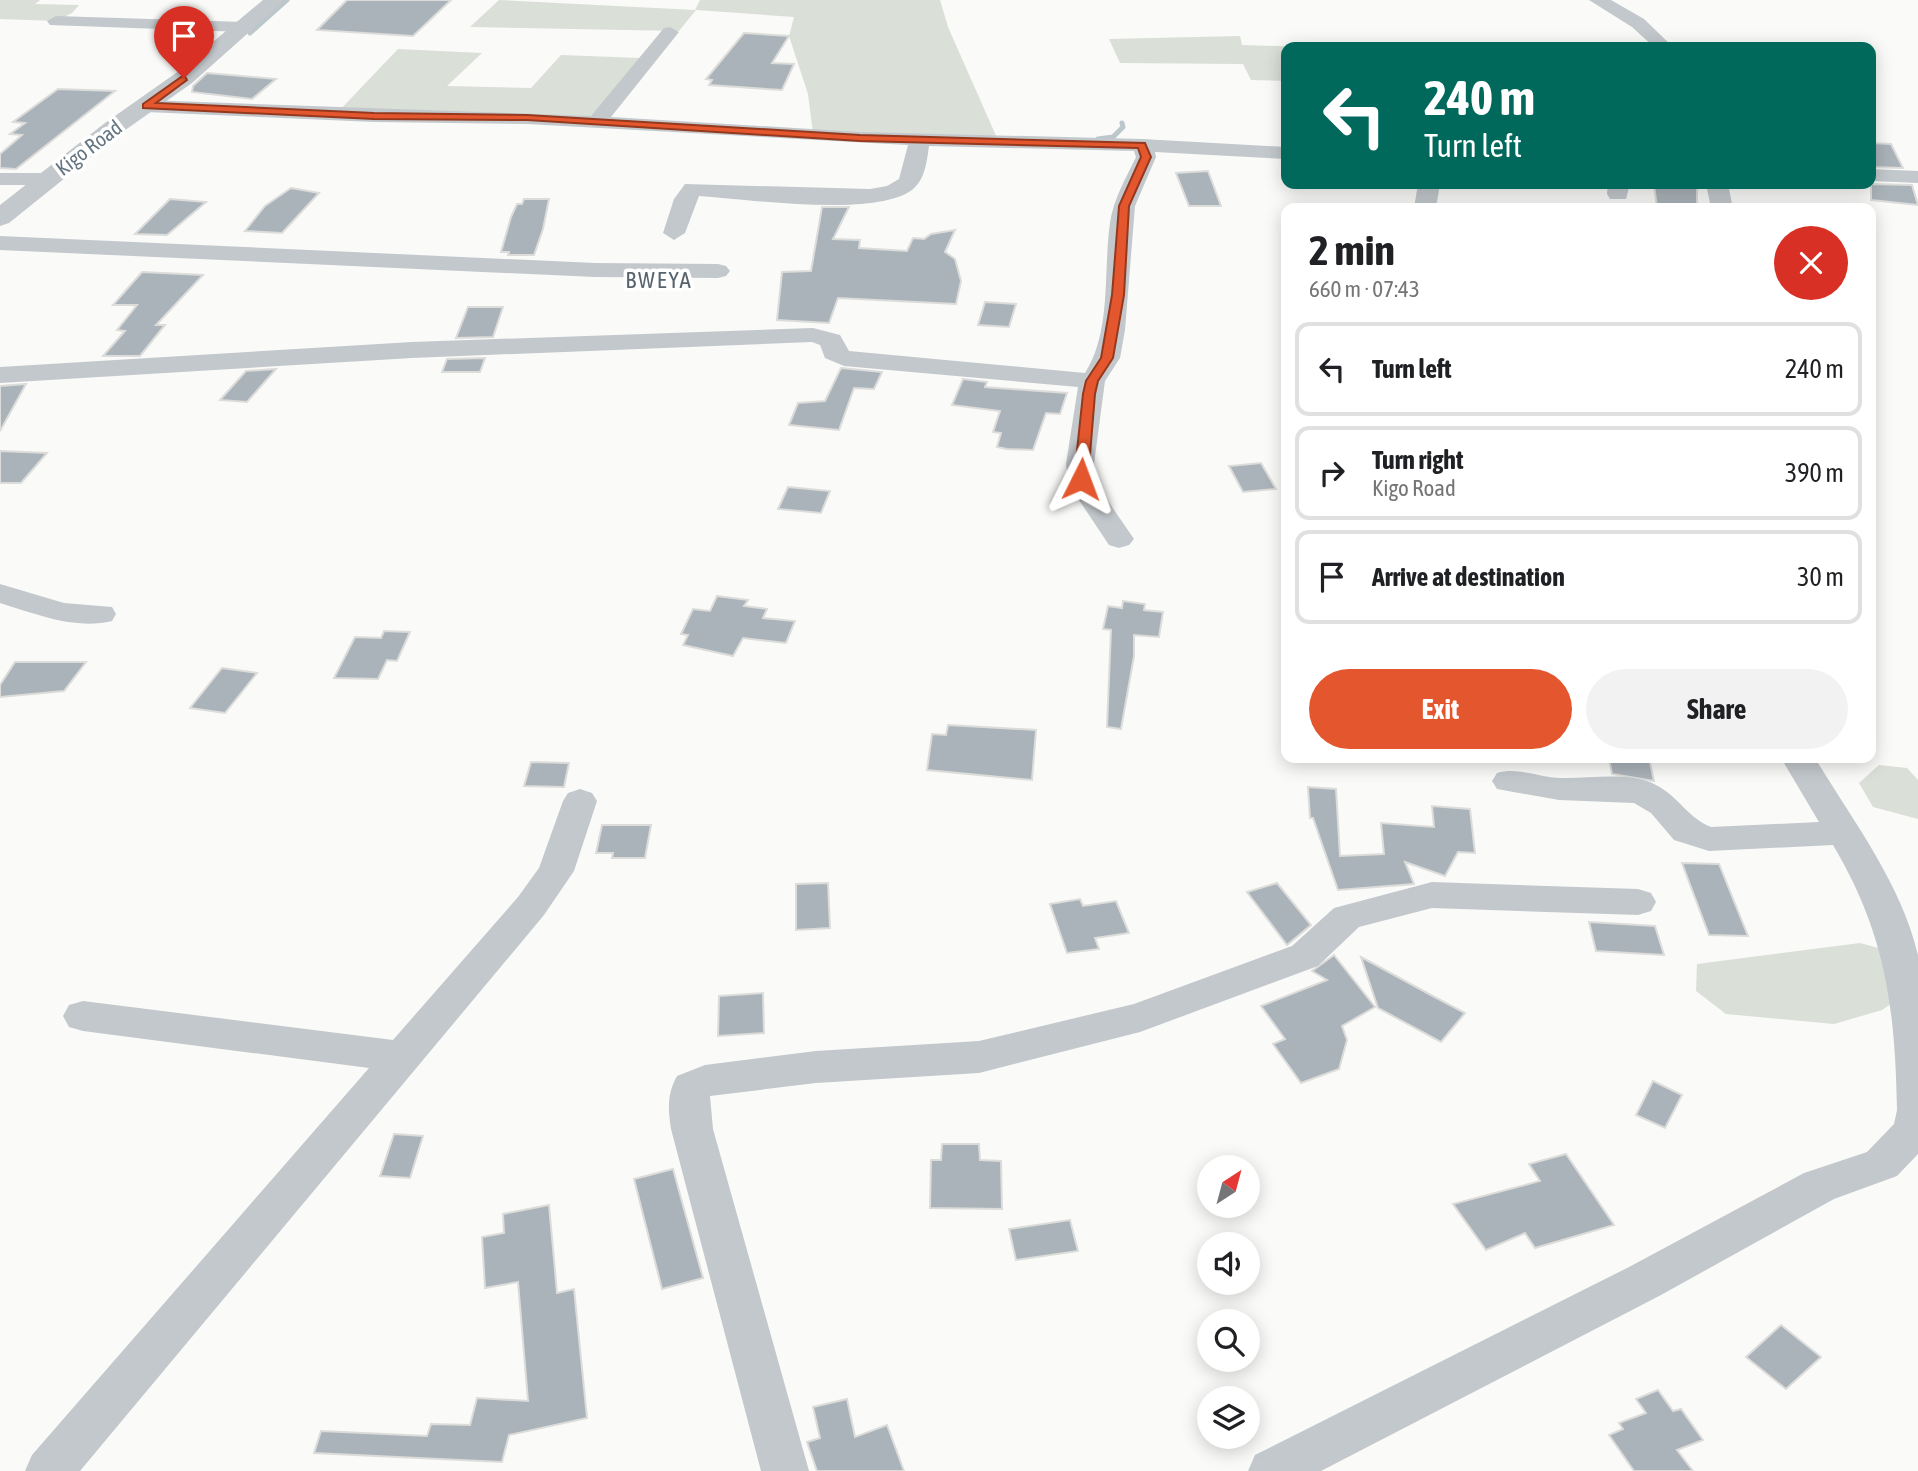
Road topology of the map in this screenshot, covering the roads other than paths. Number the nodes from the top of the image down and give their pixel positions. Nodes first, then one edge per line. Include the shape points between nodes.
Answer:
1 (275, 0) edge
2 (1598, 0) edge
3 (56, 21) dead end
4 (244, 27) junction
5 (670, 33) dead end
6 (1658, 42) edge
7 (146, 106) junction
8 (597, 121) junction
9 (920, 138) junction
10 (1142, 145) junction
11 (1281, 153) edge
12 (1876, 175) edge
13 (1918, 177) edge
14 (0, 179) edge
15 (48, 179) junction
16 (0, 218) edge
17 (674, 233) dead end
18 (0, 243) edge
19 (718, 271) dead end
20 (0, 375) edge
21 (1092, 381) junction
22 (1119, 539) dead end
23 (0, 593) edge
24 (101, 614) dead end
25 (1801, 763) edge
26 (1509, 781) dead end
27 (580, 801) dead end
28 (1842, 833) junction
29 (1638, 902) dead end
30 (83, 1016) dead end
31 (404, 1057) junction
32 (1918, 1110) edge
33 (49, 1471) edge
34 (785, 1471) edge
35 (1272, 1471) edge

1 - 4 street, Kigo Road
2 - 6 street
3 - 4 street
4 - 7 street, Kigo Road
5 - 8 street
7 - 8 street
7 - 15 street, Kigo Road
8 - 9 street
9 - 10 street
9 - 17 street via 914,172 906,185 889,195 841,198 693,189
10 - 11 street
10 - 21 street via 1146,157 1121,223 1118,295 1107,358
12 - 13 street
14 - 15 street
15 - 16 street, Kigo Road
18 - 19 street via 595,270
20 - 21 street via 412,350 813,335 831,340 834,353 844,358
21 - 22 street via 1081,479
23 - 24 street via 62,612
25 - 28 street
26 - 28 street via 1559,789 1642,792 1663,805 1686,831 1709,839
27 - 31 street via 546,886
28 - 32 street via 1877,889 1896,942 1912,1013
29 - 34 street via 1432,895 1346,917 1305,956 1127,1020 979,1057 816,1067 705,1081 691,1087 692,1129
30 - 31 street
31 - 33 street
32 - 35 street via 1913,1132 1882,1164 1819,1186 1645,1281

